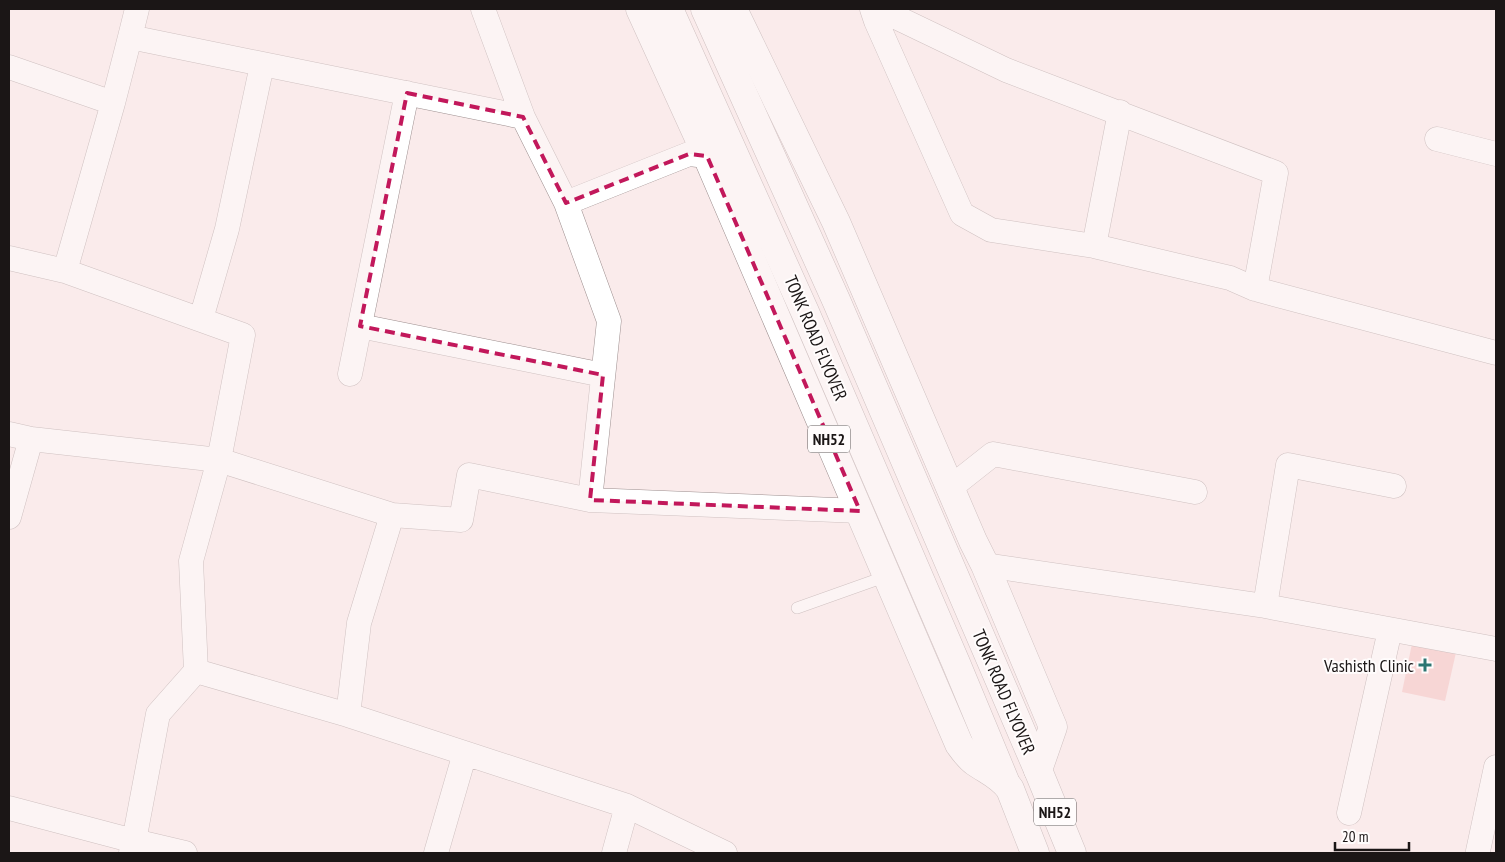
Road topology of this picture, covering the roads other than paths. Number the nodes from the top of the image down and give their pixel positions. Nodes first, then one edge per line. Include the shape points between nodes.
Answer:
1 (137, 9) edge
2 (483, 9) edge
3 (706, 9) edge
4 (733, 9) edge
5 (872, 9) edge
6 (879, 9) edge
7 (651, 11) edge
8 (130, 37) junction
9 (262, 65) junction
10 (9, 67) edge
11 (407, 94) junction
12 (113, 103) junction
13 (1120, 112) junction
14 (522, 117) junction
15 (1437, 139) dead end
16 (1496, 154) edge
17 (707, 156) junction
18 (566, 203) junction
19 (1094, 246) junction
20 (9, 258) edge
21 (65, 271) junction
22 (1256, 289) junction
23 (201, 319) junction
24 (360, 326) junction
25 (1496, 353) edge
26 (350, 374) dead end
27 (603, 375) junction
28 (20, 436) edge
29 (219, 460) junction
30 (1394, 486) dead end
31 (950, 488) junction
32 (1195, 492) dead end
33 (590, 500) junction
34 (860, 511) junction
35 (392, 515) junction
36 (9, 517) edge
37 (985, 564) junction
38 (888, 576) junction
39 (1265, 606) junction
40 (797, 608) dead end
41 (1390, 630) junction
42 (1495, 645) edge
43 (196, 672) junction
44 (348, 715) junction
45 (465, 753) junction
46 (1496, 767) edge
47 (1038, 770) junction
48 (1005, 780) junction
49 (627, 806) junction
50 (9, 808) edge
51 (1349, 813) dead end
52 (133, 847) edge
53 (1478, 851) dead end
54 (185, 853) edge
55 (436, 853) edge
56 (614, 853) edge
57 (725, 853) edge
58 (1035, 853) edge
59 (1072, 853) edge

1 - 8 street
2 - 14 street
3 - 47 main road, TONK ROAD FLYOVER via 836,300
4 - 31 main road via 836,222
5 - 19 street via 962,214 991,230
6 - 13 street via 1006,70
7 - 17 main road, NH52
7 - 48 main road, TONK ROAD FLYOVER via 805,312
8 - 9 street
8 - 12 street
9 - 11 street
9 - 23 street via 227,229
10 - 12 street
11 - 14 street
11 - 24 street
12 - 21 street
13 - 19 street
13 - 22 street via 1276,174
14 - 18 street
15 - 16 street
17 - 18 street via 689,154
17 - 34 main road, NH52
18 - 27 street via 609,321
19 - 22 street via 1230,278
20 - 21 street
21 - 23 street
22 - 25 street
23 - 29 street via 243,335
24 - 26 street
24 - 27 street
27 - 33 street
28 - 29 street
28 - 36 street
29 - 35 street
29 - 43 street via 191,561
30 - 39 street via 1288,465
31 - 32 street via 993,454
31 - 37 main road
33 - 34 street
33 - 35 street via 469,475 461,520
34 - 38 main road, NH52
35 - 44 street via 359,624
37 - 39 street
37 - 47 main road via 1053,727
38 - 40 lane
38 - 48 main road, NH52 via 959,744 975,762
39 - 41 street
41 - 42 street
41 - 51 street
43 - 44 street
43 - 52 street via 158,714
44 - 45 street
45 - 49 street
45 - 55 street
46 - 53 street
47 - 59 main road, NH52
48 - 58 main road, NH52
49 - 56 street
49 - 57 street
50 - 52 street
52 - 54 street

